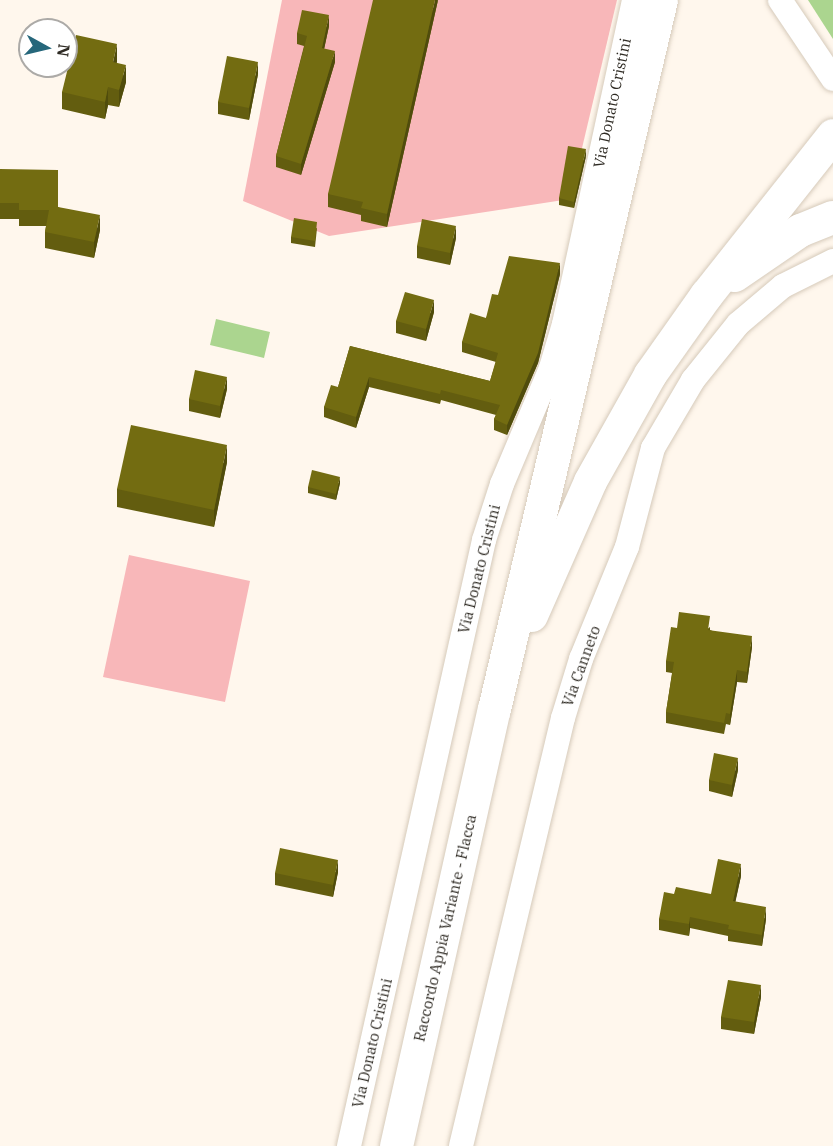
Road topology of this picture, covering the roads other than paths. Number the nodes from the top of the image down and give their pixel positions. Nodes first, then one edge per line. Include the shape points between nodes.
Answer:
1 (634, 0) edge
2 (661, 0) edge
3 (780, 0) edge
4 (833, 79) edge
5 (833, 135) edge
6 (833, 217) edge
7 (833, 261) edge
8 (706, 296) junction
9 (494, 710) junction
10 (349, 1146) edge
11 (396, 1146) edge
12 (461, 1146) edge

1 - 10 street, Via Donato Cristini via 564,324 551,368 502,484 484,540
2 - 9 main road
3 - 4 street
5 - 8 main road
6 - 8 main road via 800,230
7 - 12 street, Via Canneto via 783,286 738,324 684,393 653,448 627,547 581,659 563,718
8 - 9 main road via 638,394 577,507
9 - 11 main road, Raccordo Appia Variante - Flacca

